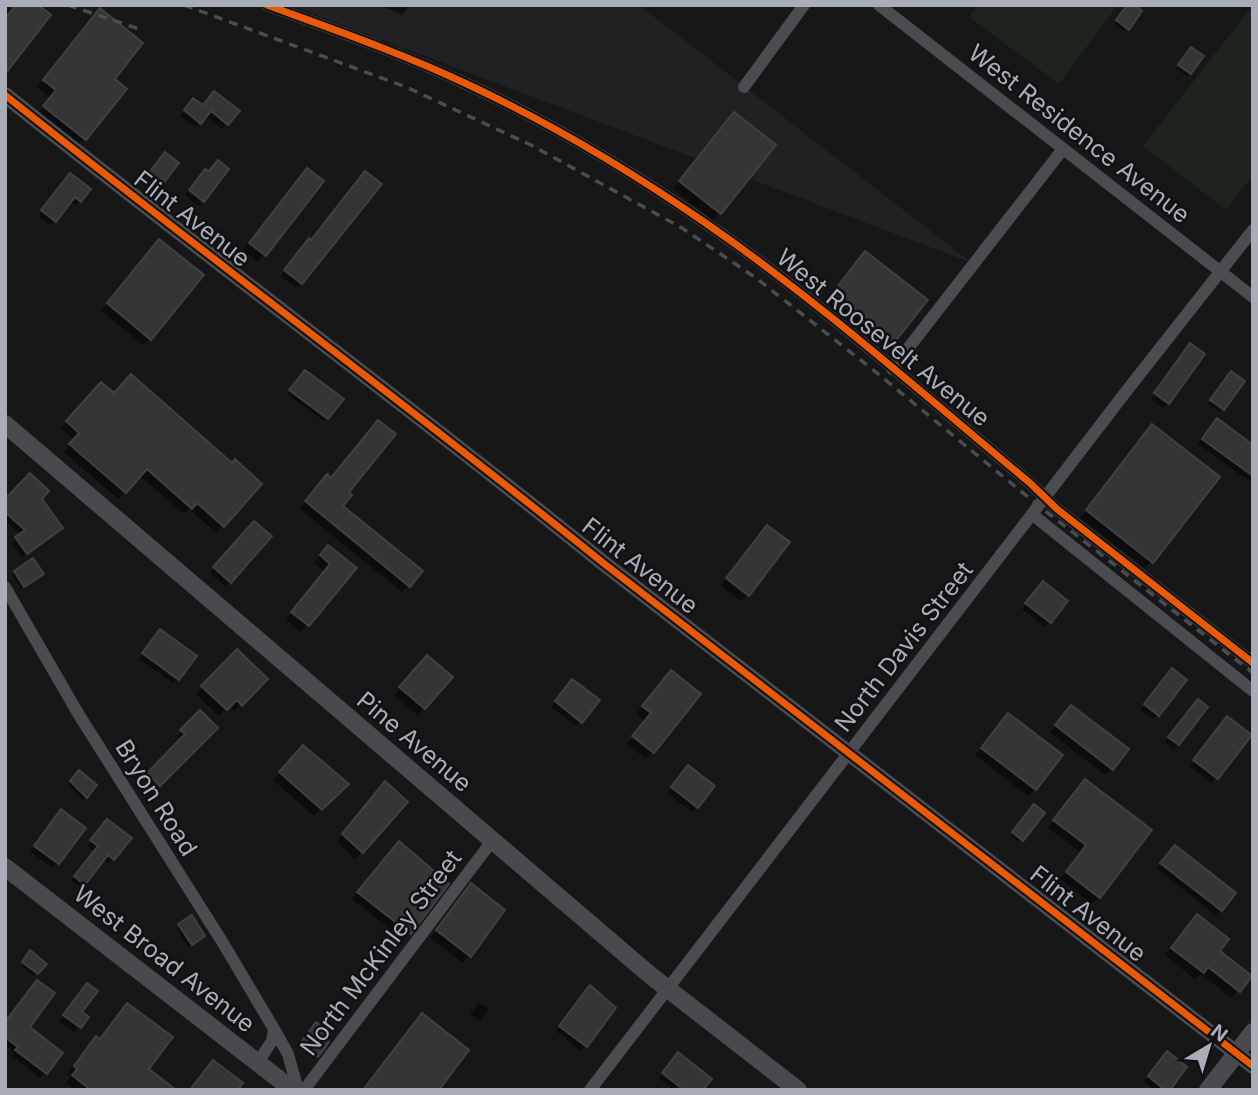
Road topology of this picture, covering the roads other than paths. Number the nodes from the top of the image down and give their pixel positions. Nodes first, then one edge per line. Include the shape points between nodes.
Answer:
1 (267, 5) edge
2 (804, 5) edge
3 (878, 5) edge
4 (744, 87) dead end
5 (5, 95) edge
6 (1063, 149) junction
7 (1253, 230) edge
8 (1220, 272) junction
9 (1253, 296) edge
10 (892, 369) junction
11 (5, 424) edge
12 (1045, 498) junction
13 (1033, 515) junction
14 (5, 587) edge
15 (1253, 663) edge
16 (1253, 691) edge
17 (849, 752) junction
18 (492, 841) junction
19 (5, 867) edge
20 (667, 989) junction
21 (274, 1029) junction
22 (1253, 1032) edge
23 (1236, 1053) junction
24 (258, 1062) junction
25 (1253, 1066) edge
26 (293, 1090) edge
27 (299, 1090) edge
28 (304, 1090) edge
29 (590, 1090) edge
30 (798, 1090) edge
31 (1208, 1090) edge

1 - 10 street, West Roosevelt Avenue via 471,86 601,156 752,256
2 - 4 street
3 - 6 street, West Residence Avenue
5 - 17 street, Flint Avenue
6 - 8 street, West Residence Avenue
6 - 10 street
7 - 8 street, North Davis Street
8 - 9 street, West Residence Avenue
8 - 12 street, North Davis Street
10 - 12 street, West Roosevelt Avenue
11 - 18 main road, Pine Avenue
12 - 13 street, North Davis Street
12 - 15 street, West Roosevelt Avenue
13 - 16 street
13 - 17 street, North Davis Street
14 - 21 street, Bryon Road
17 - 20 street, North Davis Street
17 - 23 street, Flint Avenue
18 - 20 main road, Pine Avenue
18 - 28 street, North McKinley Street
19 - 24 main road, West Broad Avenue
20 - 29 street, North Davis Street
20 - 30 main road, Pine Avenue
21 - 24 street
21 - 27 street, Bryon Road
22 - 23 main road
23 - 25 street, Flint Avenue
23 - 31 main road
24 - 26 main road, West Broad Avenue

